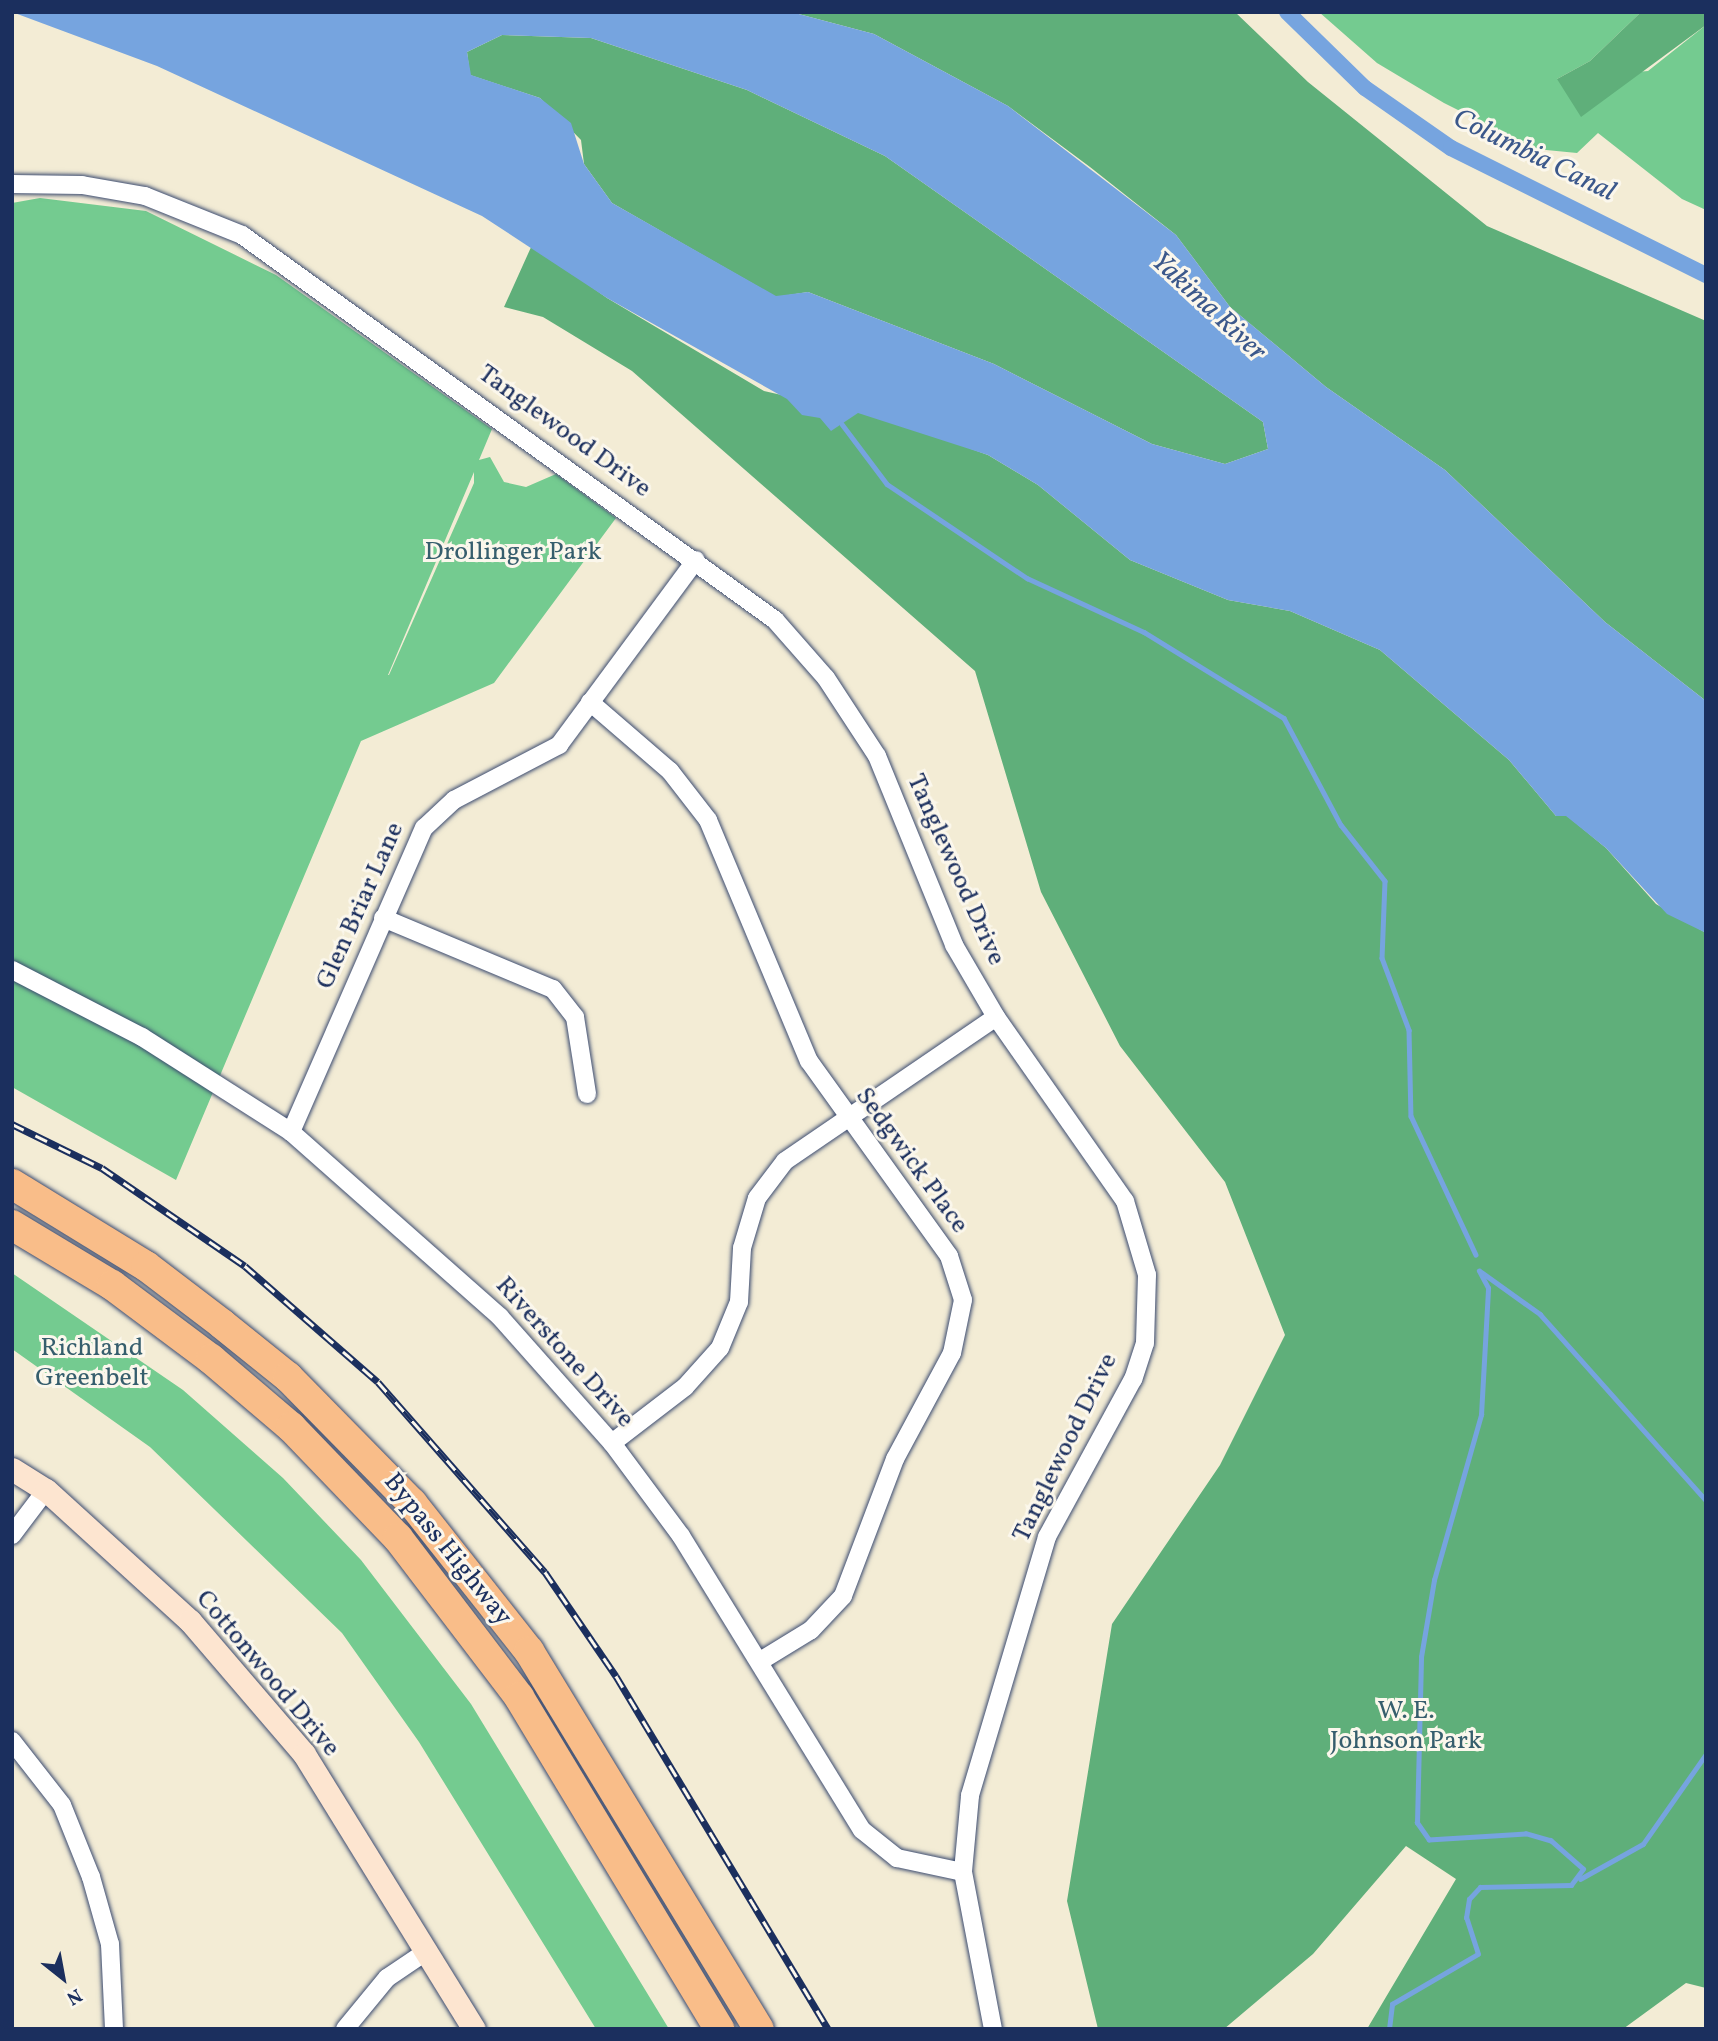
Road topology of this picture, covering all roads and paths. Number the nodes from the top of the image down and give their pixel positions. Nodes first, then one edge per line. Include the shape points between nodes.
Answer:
1 (12, 184) edge
2 (695, 560) junction
3 (590, 702) junction
4 (383, 918) junction
5 (12, 970) edge
6 (996, 1017) junction
7 (587, 1094) dead end
8 (846, 1120) junction
9 (291, 1132) junction
10 (12, 1184) edge
11 (12, 1225) edge
12 (612, 1443) junction
13 (12, 1469) edge
14 (46, 1490) junction
15 (12, 1535) edge
16 (762, 1660) junction
17 (12, 1741) edge
18 (963, 1872) junction
19 (427, 1951) junction
20 (114, 2029) edge
21 (345, 2029) edge
22 (474, 2029) edge
23 (719, 2029) edge
24 (759, 2029) edge
25 (993, 2029) edge

1 - 2 street, Tanglewood Drive via 82,184 145,196 242,235
2 - 3 street, Glen Briar Lane
2 - 6 street, Tanglewood Drive via 775,620 826,678 877,756 954,945
3 - 4 street, Glen Briar Lane via 559,745 454,800 424,828
3 - 8 street, Sedgwick Place via 670,771 708,820 809,1061
4 - 7 street via 553,989 575,1017
4 - 9 street, Glen Briar Lane
5 - 9 street, Riverstone Drive via 142,1037
6 - 8 street
6 - 18 street, Tanglewood Drive via 1125,1201 1147,1275 1145,1343 1133,1379 1047,1536 970,1796
8 - 12 street via 785,1161 757,1198 742,1248 739,1302 720,1348 685,1387
8 - 16 street, Sedgwick Place via 949,1256 963,1300 952,1353 895,1459 843,1596 811,1630
9 - 12 street, Riverstone Drive via 500,1317
10 - 24 highway, Bypass Highway via 146,1266 231,1331 352,1438 412,1503 529,1651
11 - 23 highway, Bypass Highway via 112,1285 211,1359 290,1427 398,1538 519,1697
12 - 16 street, Riverstone Drive
13 - 14 street, Cottonwood Drive
14 - 15 street
14 - 19 street, Cottonwood Drive via 190,1621 304,1754
16 - 18 street, Riverstone Drive via 862,1830 897,1858
17 - 20 street via 62,1805 91,1877 110,1944
18 - 25 street, Tanglewood Drive
19 - 21 street via 387,1978
19 - 22 street, Cottonwood Drive

